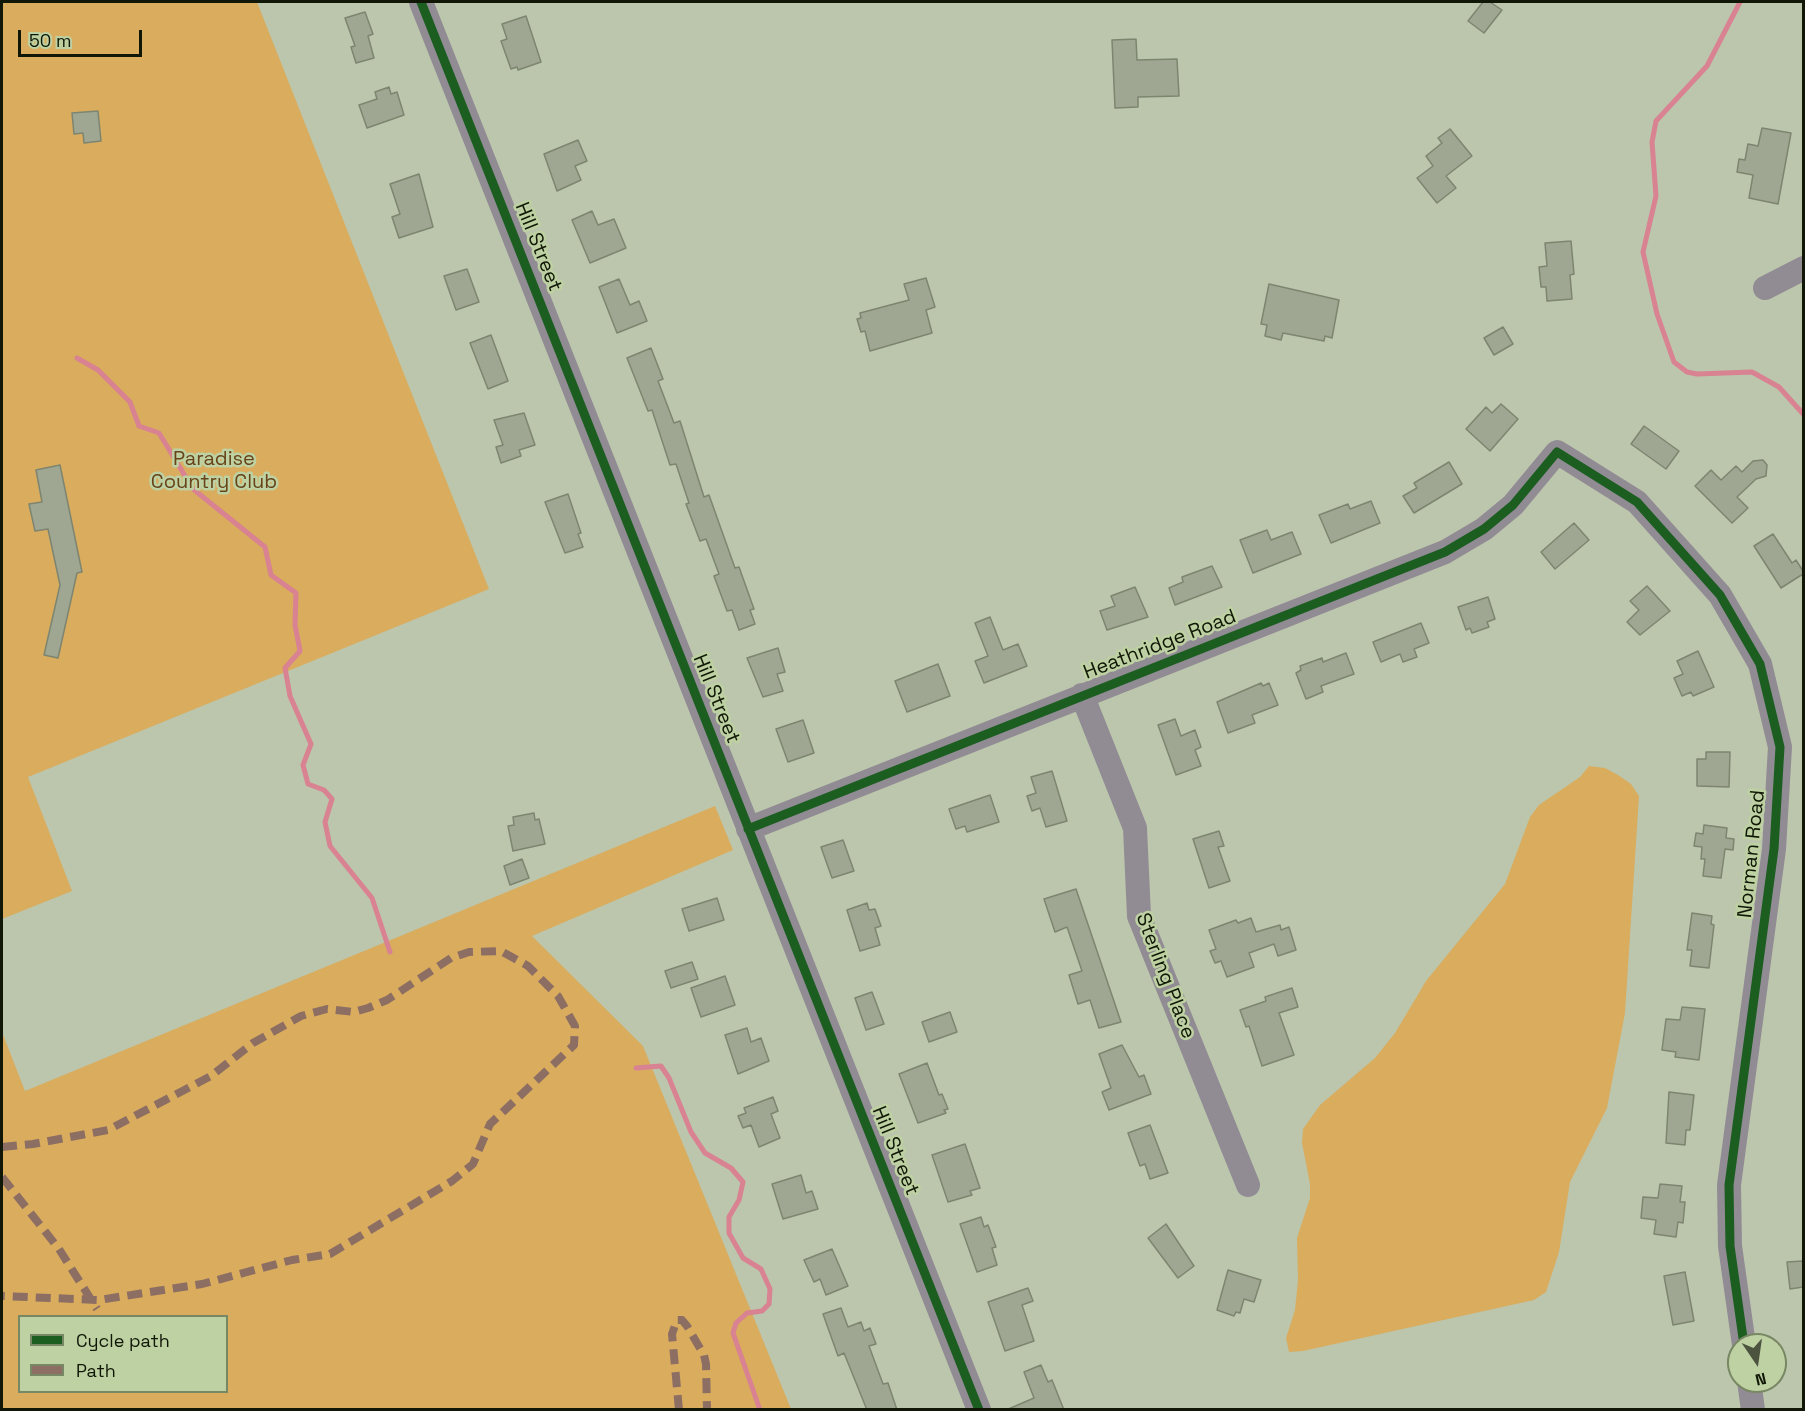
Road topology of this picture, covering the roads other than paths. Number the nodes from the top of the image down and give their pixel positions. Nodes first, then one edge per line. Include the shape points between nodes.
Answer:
1 (421, 2) edge
2 (1803, 268) edge
3 (1765, 288) dead end
4 (1557, 452) joint
5 (1082, 695) junction
6 (747, 829) junction
7 (1248, 1185) dead end
8 (1742, 1333) edge
9 (1751, 1393) edge
10 (979, 1410) edge
11 (1753, 1410) edge

1 - 6 street, Hill Street
2 - 3 street
4 - 5 street, Heathridge Road via 1513,505 1484,529 1445,552
4 - 8 street, Norman Road via 1637,502 1720,595 1760,664 1780,747 1774,849 1729,1185 1730,1246
5 - 6 street, Heathridge Road
5 - 7 street, Sterling Place via 1135,828 1139,916
6 - 10 street, Hill Street
9 - 11 street

